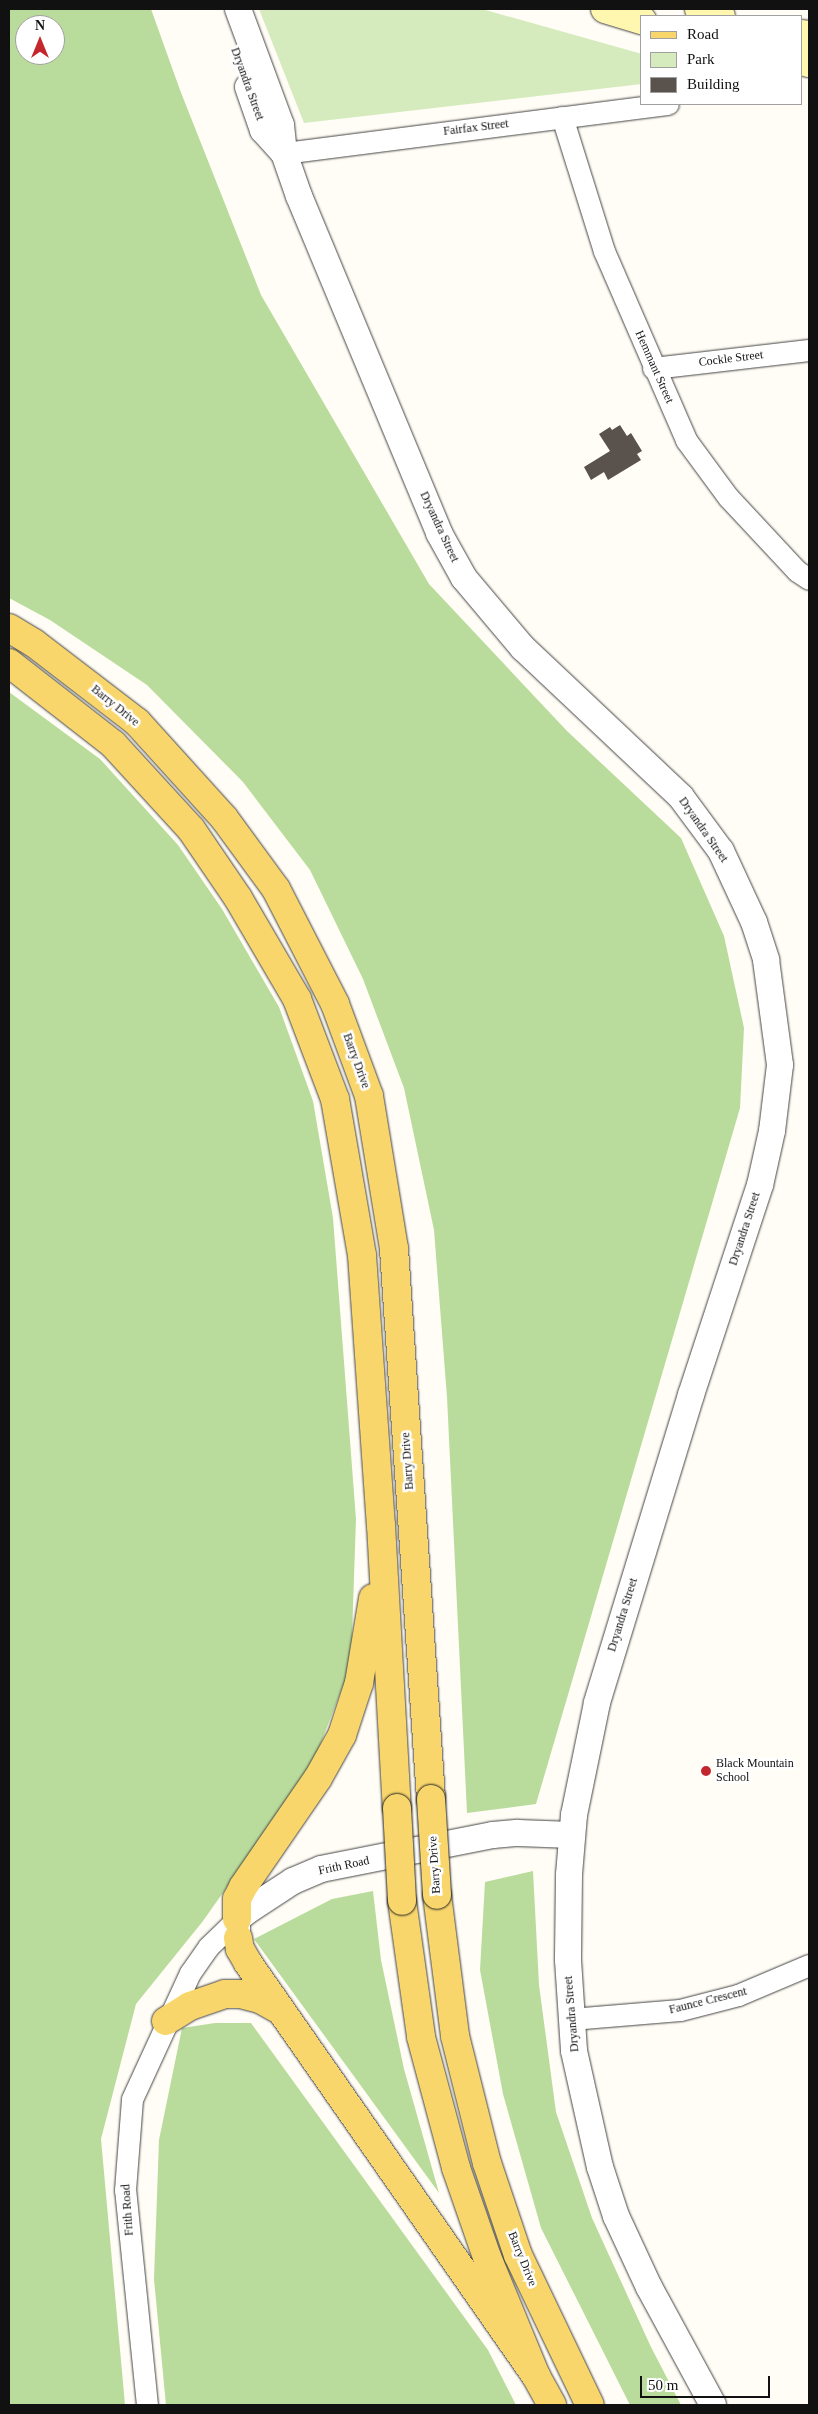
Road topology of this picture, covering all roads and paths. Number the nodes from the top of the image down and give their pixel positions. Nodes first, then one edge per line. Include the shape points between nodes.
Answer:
1 (220, 9) edge
2 (238, 9) edge
3 (606, 9) edge
4 (699, 9) edge
5 (718, 15) edge
6 (640, 19) edge
7 (660, 105) edge
8 (562, 118) junction
9 (284, 153) junction
10 (809, 350) edge
11 (653, 368) junction
12 (809, 579) edge
13 (9, 628) edge
14 (9, 663) edge
15 (381, 1525) junction
16 (572, 1836) junction
17 (237, 1928) junction
18 (809, 1965) edge
19 (281, 2011) junction
20 (571, 2019) junction
21 (166, 2021) junction
22 (536, 2376) junction
23 (147, 2405) edge
24 (552, 2405) edge
25 (590, 2405) edge
26 (713, 2405) edge

1 - 9 street, Dryandra Street via 263,130
2 - 9 street, Dryandra Street via 281,125
3 - 6 main road
4 - 5 main road
7 - 8 street, Fairfax Street
8 - 9 street, Fairfax Street
8 - 11 street, Hemmant Street via 604,251
9 - 16 street, Dryandra Street via 439,533 464,578 523,648 681,797 721,851 754,922 766,960 780,1065 772,1131 760,1185 691,1395 597,1703
10 - 11 street, Cockle Street
11 - 12 street, Hemmant Street via 686,440 728,498 797,571
13 - 25 main road, Barry Drive, bridge via 34,643 137,722 224,818 276,889 335,1004 369,1096 394,1249 437,1895 455,2036 487,2163 518,2255
14 - 15 main road via 113,744 191,829 238,898 297,999 335,1099 362,1254
15 - 17 main road via 365,1654 342,1734 318,1778 243,1887 237,1899
15 - 22 main road, bridge via 402,1901 421,2037 456,2168 487,2257
16 - 17 street, Frith Road via 518,1833 380,1858
16 - 20 street, Dryandra Street via 568,1916
17 - 19 main road via 240,1948
17 - 21 street, Frith Road
18 - 20 street, Faunce Crescent via 738,1995 680,2010
19 - 21 main road via 260,1998 225,1994 190,2006
19 - 22 main road
20 - 26 street, Dryandra Street via 574,2051 600,2167 616,2216 649,2287
21 - 23 street, Frith Road via 132,2099 125,2190
22 - 24 main road

